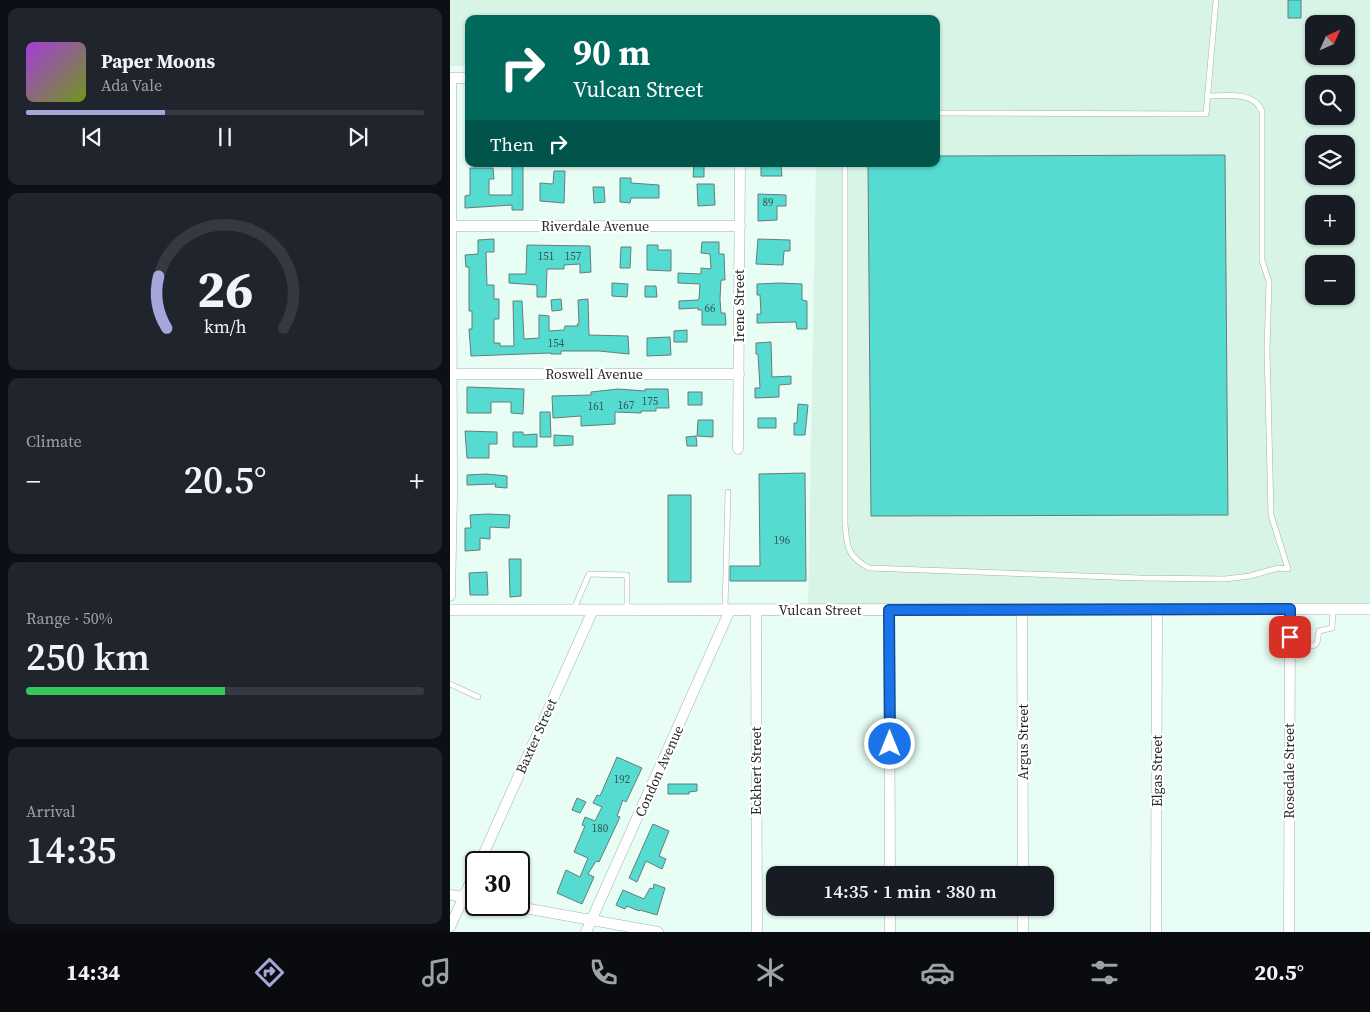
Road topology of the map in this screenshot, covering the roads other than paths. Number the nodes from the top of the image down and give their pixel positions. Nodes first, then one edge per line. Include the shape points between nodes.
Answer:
1 (1216, 0) edge
2 (450, 78) edge
3 (465, 78) edge
4 (1207, 96) junction
5 (940, 113) edge
6 (740, 167) edge
7 (845, 167) edge
8 (450, 226) edge
9 (740, 226) junction
10 (450, 374) edge
11 (739, 374) junction
12 (738, 449) dead end
13 (728, 492) dead end
14 (451, 496) edge
15 (450, 596) edge
16 (1157, 609) junction
17 (1290, 609) junction
18 (1333, 609) junction
19 (1370, 609) edge
20 (450, 610) edge
21 (574, 610) junction
22 (593, 610) junction
23 (627, 610) junction
24 (728, 610) junction
25 (756, 610) junction
26 (889, 610) junction
27 (1022, 610) junction
28 (1289, 651) junction
29 (450, 684) edge
30 (478, 697) dead end
31 (485, 851) edge
32 (890, 866) edge
33 (1023, 866) edge
34 (450, 895) edge
35 (464, 897) joint
36 (530, 909) edge
37 (890, 916) edge
38 (1023, 916) edge
39 (591, 920) junction
40 (450, 927) edge
41 (586, 932) edge
42 (658, 932) edge
43 (757, 932) edge
44 (890, 932) edge
45 (1023, 932) edge
46 (1156, 932) edge
47 (1289, 932) edge

1 - 4 lane
2 - 3 street
2 - 8 street
4 - 5 lane via 1206,114
4 - 7 lane via 1250,98 1262,111 1262,260 1269,282 1267,349 1271,515 1288,568 1250,576 1225,579 1140,578 869,568 856,561 846,545 845,524
6 - 9 street, Irene Street
8 - 9 street, Riverdale Avenue
8 - 10 street
9 - 11 street, Irene Street
10 - 11 street, Roswell Avenue
10 - 14 street
11 - 12 street, Irene Street
13 - 24 lane
14 - 15 street
16 - 17 street, Vulcan Street
16 - 27 street, Vulcan Street
16 - 46 street, Elgas Street
17 - 18 street, Vulcan Street
17 - 28 street, Rosedale Street
18 - 19 street, Vulcan Street
18 - 28 lane via 1332,628 1319,631 1318,643
20 - 21 street, Vulcan Street
21 - 22 street, Vulcan Street
21 - 23 lane via 589,574 627,575
22 - 23 street, Vulcan Street
22 - 31 street, Baxter Street
23 - 24 street, Vulcan Street
24 - 25 street, Vulcan Street
24 - 39 street, Condon Avenue
25 - 26 street, Vulcan Street
25 - 43 street, Eckhert Street
26 - 27 street, Vulcan Street
26 - 32 street
27 - 33 street, Argus Street
28 - 47 street, Rosedale Street
29 - 30 lane
34 - 35 street
35 - 40 street
36 - 39 street
37 - 44 street
38 - 45 street
39 - 41 street, Condon Avenue
39 - 42 street

